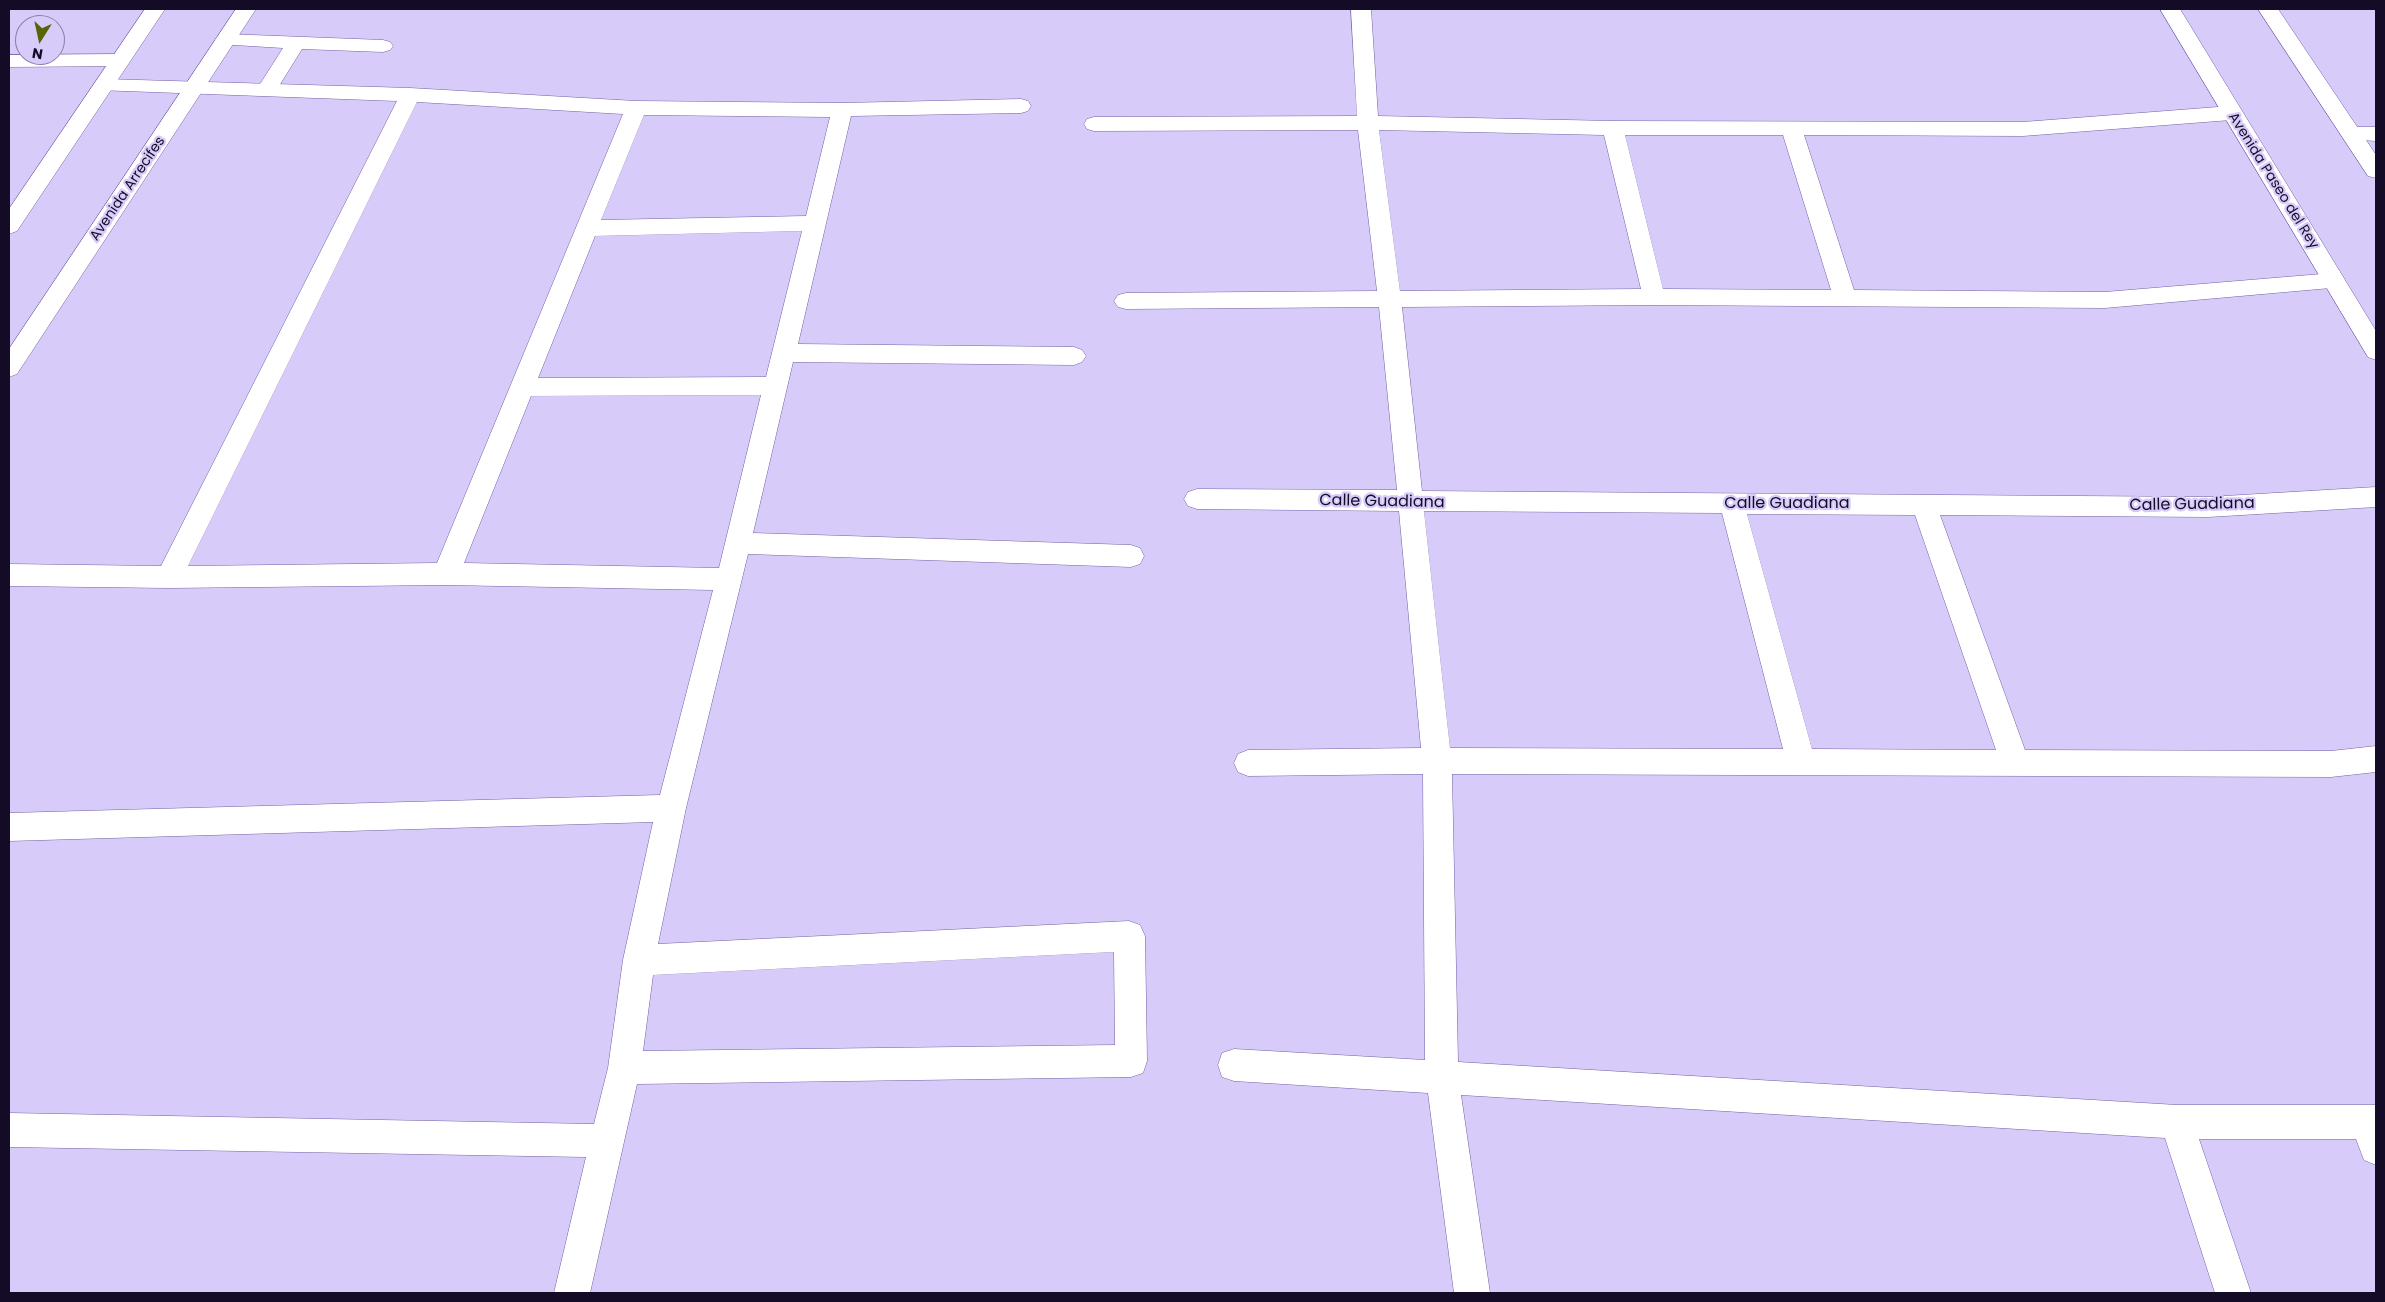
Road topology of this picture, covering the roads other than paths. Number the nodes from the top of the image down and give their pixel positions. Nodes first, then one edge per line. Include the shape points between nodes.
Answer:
1 (155, 9) edge
2 (246, 9) edge
3 (1361, 9) edge
4 (2170, 9) edge
5 (2268, 9) edge
6 (225, 40) junction
7 (297, 42) junction
8 (383, 46) dead end
9 (120, 60) junction
10 (9, 61) edge
11 (104, 85) junction
12 (196, 86) junction
13 (267, 89) junction
14 (410, 95) junction
15 (1020, 106) dead end
16 (636, 108) junction
17 (842, 110) junction
18 (2231, 113) junction
19 (1368, 123) junction
20 (1094, 124) dead end
21 (1613, 128) junction
22 (1792, 129) junction
23 (2352, 134) junction
24 (2376, 134) edge
25 (2376, 171) edge
26 (814, 223) junction
27 (9, 226) edge
28 (587, 228) junction
29 (2334, 281) junction
30 (1654, 297) junction
31 (1390, 299) junction
32 (1845, 299) junction
33 (1126, 301) dead end
34 (2376, 352) edge
35 (783, 353) junction
36 (1074, 356) dead end
37 (9, 368) edge
38 (776, 386) junction
39 (522, 387) junction
40 (2376, 497) edge
41 (1198, 499) dead end
42 (1410, 502) junction
43 (1732, 504) junction
44 (1924, 505) junction
45 (738, 543) junction
46 (1131, 556) dead end
47 (446, 574) junction
48 (9, 575) edge
49 (169, 577) junction
50 (729, 579) junction
51 (2376, 760) edge
52 (1437, 761) junction
53 (1801, 762) junction
54 (1248, 763) dead end
55 (2015, 763) junction
56 (671, 808) junction
57 (9, 827) edge
58 (639, 960) junction
59 (1234, 1065) dead end
60 (624, 1068) junction
61 (1442, 1077) junction
62 (2177, 1122) junction
63 (9, 1130) edge
64 (2373, 1131) edge
65 (608, 1141) junction
66 (572, 1293) edge
67 (1472, 1293) edge
68 (2233, 1293) edge

1 - 9 street
2 - 6 street, Avenida Arrecifes
3 - 19 street
4 - 18 street, Avenida Paseo del Rey
5 - 23 street
6 - 7 street
6 - 12 street, Avenida Arrecifes
7 - 8 street
7 - 13 street
9 - 10 street
9 - 11 street
11 - 12 street
11 - 27 street
12 - 13 street
12 - 37 street, Avenida Arrecifes
13 - 14 street
14 - 16 street
14 - 49 street
15 - 17 street
16 - 17 street
16 - 28 street
17 - 26 street
18 - 22 street via 2023,129
18 - 29 street, Avenida Paseo del Rey
19 - 20 street
19 - 21 street
19 - 31 street
21 - 22 street
21 - 30 street
22 - 32 street
23 - 24 street
23 - 25 street
26 - 28 street
26 - 35 street
28 - 39 street
29 - 32 street via 2105,300
29 - 34 street, Avenida Paseo del Rey
30 - 31 street
30 - 32 street
31 - 33 street
31 - 42 street
35 - 36 street
35 - 38 street
38 - 39 street
38 - 45 street
39 - 47 street
40 - 44 street, Calle Guadiana via 2208,507
41 - 42 street, Calle Guadiana
42 - 43 street, Calle Guadiana
42 - 52 street
43 - 44 street, Calle Guadiana
43 - 53 street
44 - 55 street
45 - 46 street
45 - 50 street
47 - 49 street
47 - 50 street
48 - 49 street
50 - 56 street
51 - 55 street via 2331,764
52 - 53 street
52 - 54 street
52 - 61 street
53 - 55 street
56 - 57 street
56 - 58 street
58 - 60 street
58 - 60 street via 1129,936 1131,1061
59 - 61 street
60 - 65 street
61 - 62 street
61 - 67 street
62 - 64 street
62 - 68 street
63 - 65 street
65 - 66 street

